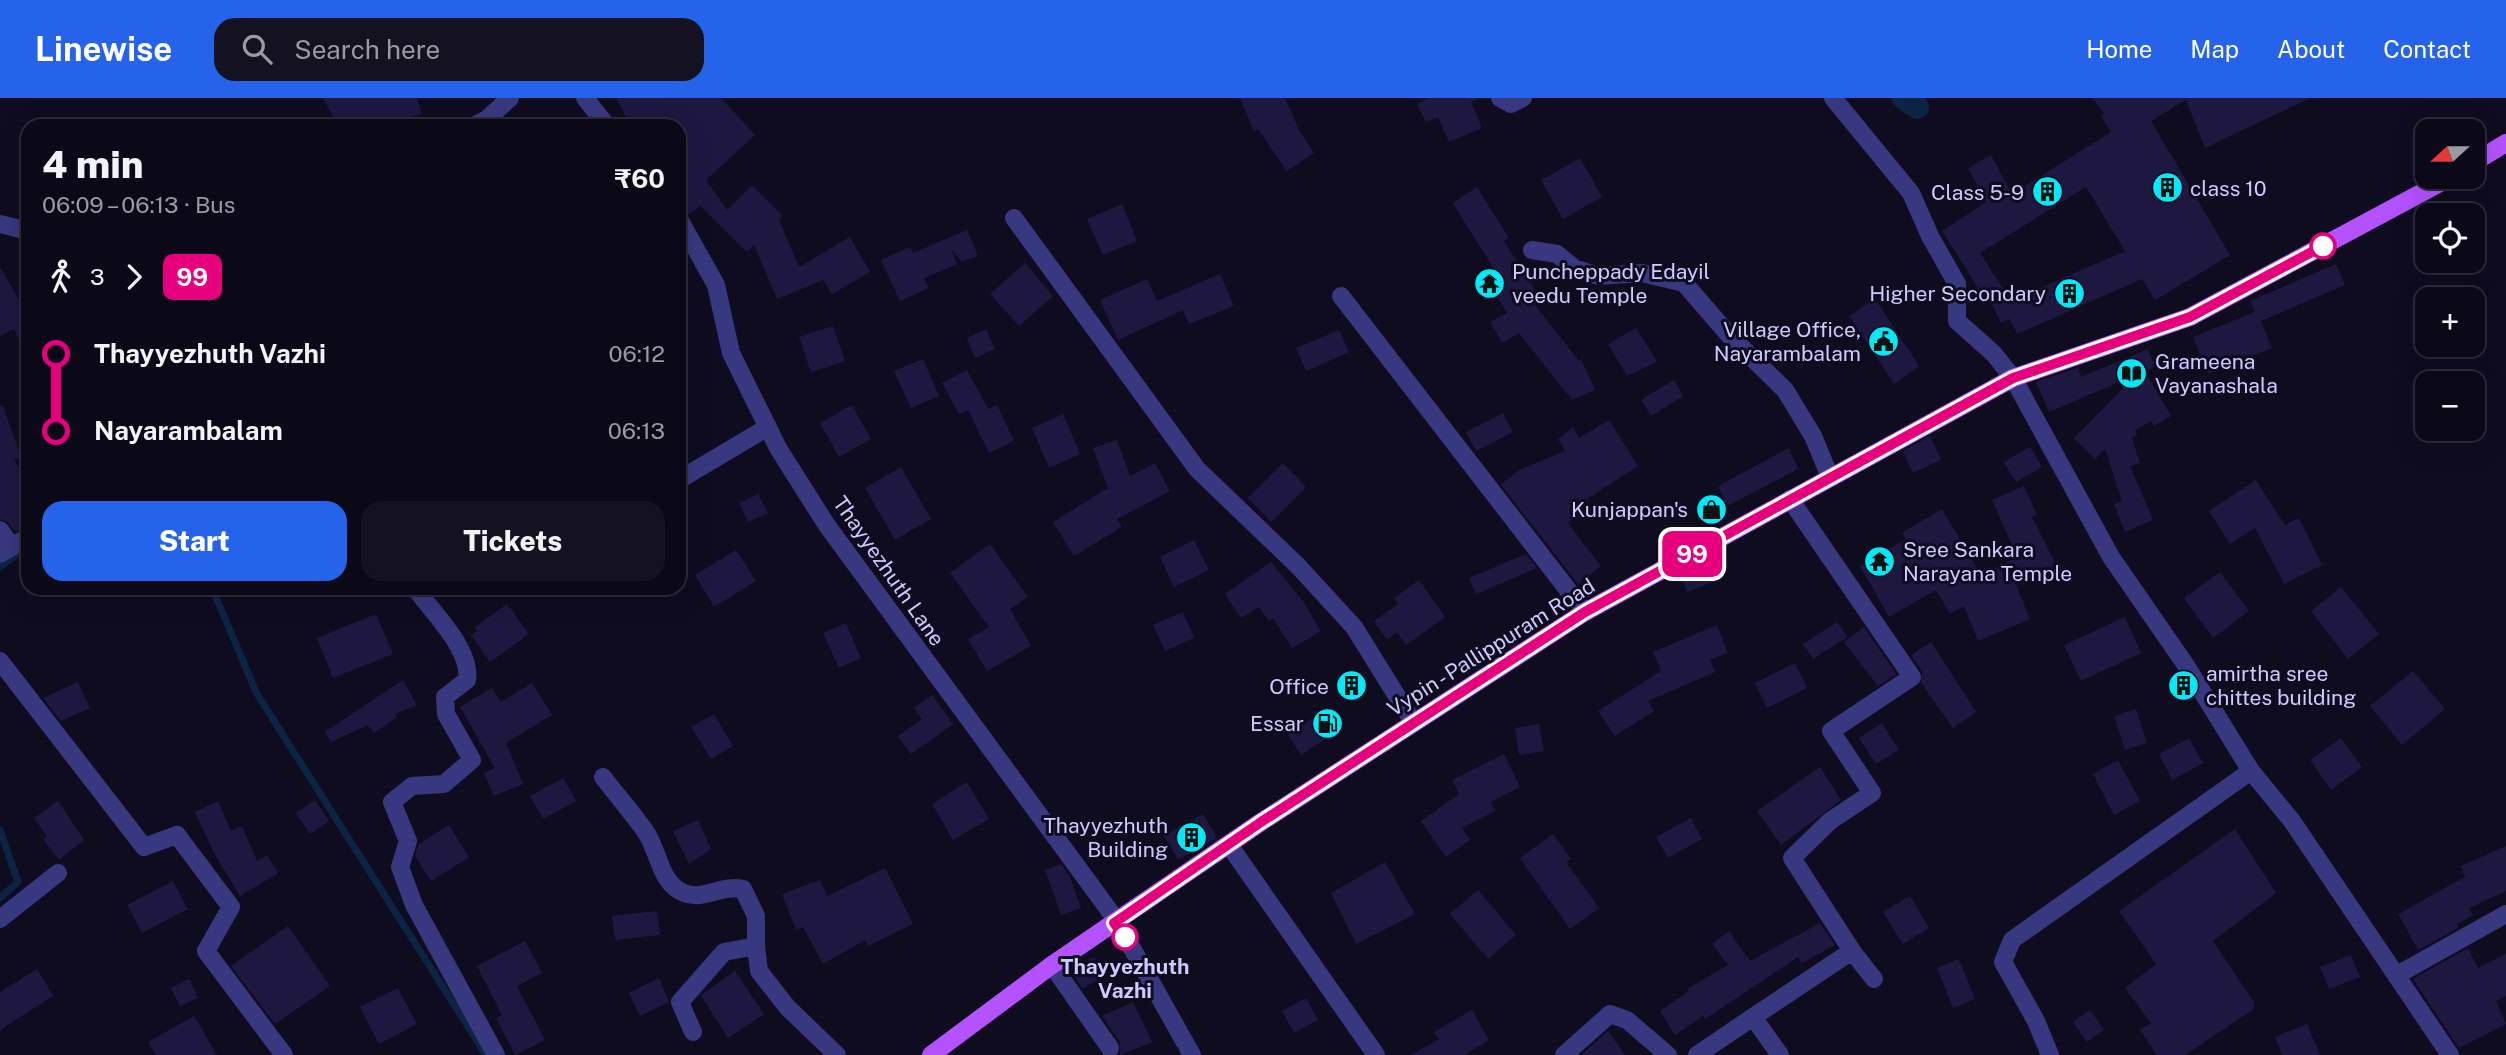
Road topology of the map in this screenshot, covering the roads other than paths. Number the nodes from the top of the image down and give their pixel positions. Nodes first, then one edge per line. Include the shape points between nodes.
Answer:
1 (510, 98) edge
2 (585, 98) edge
3 (1500, 98) edge
4 (1523, 98) edge
5 (1833, 98) edge
6 (487, 119) edge
7 (602, 119) edge
8 (2506, 143) edge
9 (2485, 156) edge
10 (2429, 189) edge
11 (1014, 218) dead end
12 (0, 223) edge
13 (21, 229) edge
14 (686, 231) edge
15 (1532, 250) dead end
16 (1341, 296) dead end
17 (2013, 378) junction
18 (768, 427) junction
19 (686, 476) edge
20 (1830, 477) junction
21 (1790, 499) junction
22 (0, 530) edge
23 (6, 550) edge
24 (420, 595) edge
25 (1585, 612) junction
26 (0, 661) edge
27 (1413, 722) junction
28 (2251, 771) junction
29 (603, 777) dead end
30 (1229, 845) junction
31 (58, 873) dead end
32 (2506, 914) edge
33 (0, 919) edge
34 (1115, 922) junction
35 (756, 946) junction
36 (1852, 951) junction
37 (1052, 965) junction
38 (2397, 975) junction
39 (1874, 979) dead end
40 (1753, 1017) junction
41 (693, 1032) dead end
42 (1110, 1048) dead end
43 (284, 1055) edge
44 (496, 1055) edge
45 (837, 1055) edge
46 (931, 1055) edge
47 (1192, 1055) edge
48 (1376, 1055) edge
49 (1564, 1055) edge
50 (1668, 1055) edge
51 (1697, 1055) edge
52 (1780, 1055) edge
53 (2050, 1055) edge
54 (2450, 1055) edge

1 - 6 street
2 - 7 street
3 - 4 street via 1511,104
5 - 17 street via 1911,193 1957,284 1957,321
8 - 9 main road
10 - 17 main road, Vypin - Pallippuram Road via 2190,317
11 - 27 street via 1197,469 1354,627
12 - 13 street
14 - 18 street, Thayyezhuth Lane via 716,285 731,353
15 - 20 street via 1557,254 1574,268 1598,276 1642,273 1685,283 1785,390 1813,436
16 - 25 street
17 - 20 main road, Vypin - Pallippuram Road
17 - 28 street via 2111,557
18 - 19 street
18 - 34 street, Thayyezhuth Lane via 827,524
20 - 21 main road, Vypin - Pallippuram Road
21 - 25 main road, Vypin - Pallippuram Road
21 - 36 street via 1912,677 1831,730 1872,793 1830,821 1791,858
22 - 23 street
24 - 44 street via 470,666 467,680 445,697 446,714 472,760 444,784 412,786 392,802 408,841 400,867 414,905
25 - 27 main road, Vypin - Pallippuram Road
26 - 43 street via 144,848 177,835 231,907 206,951
27 - 30 main road, Vypin - Pallippuram Road
28 - 38 street via 2292,821
28 - 53 street via 2012,940 2003,962
29 - 35 street via 648,835 670,884 697,896 732,887 743,889 756,916
30 - 34 main road, Vypin - Pallippuram Road
30 - 48 street
31 - 33 street
32 - 38 street
34 - 37 main road, Vypin - Pallippuram Road
34 - 47 street, Thayyezhuth Lane
35 - 41 street via 724,952 680,1002
35 - 45 street via 759,971 787,1007
36 - 39 street
36 - 40 street
37 - 42 street
37 - 46 main road, Vypin - Pallippuram Road
38 - 54 street
40 - 51 street
40 - 52 street
49 - 50 street via 1610,1014 1627,1020

